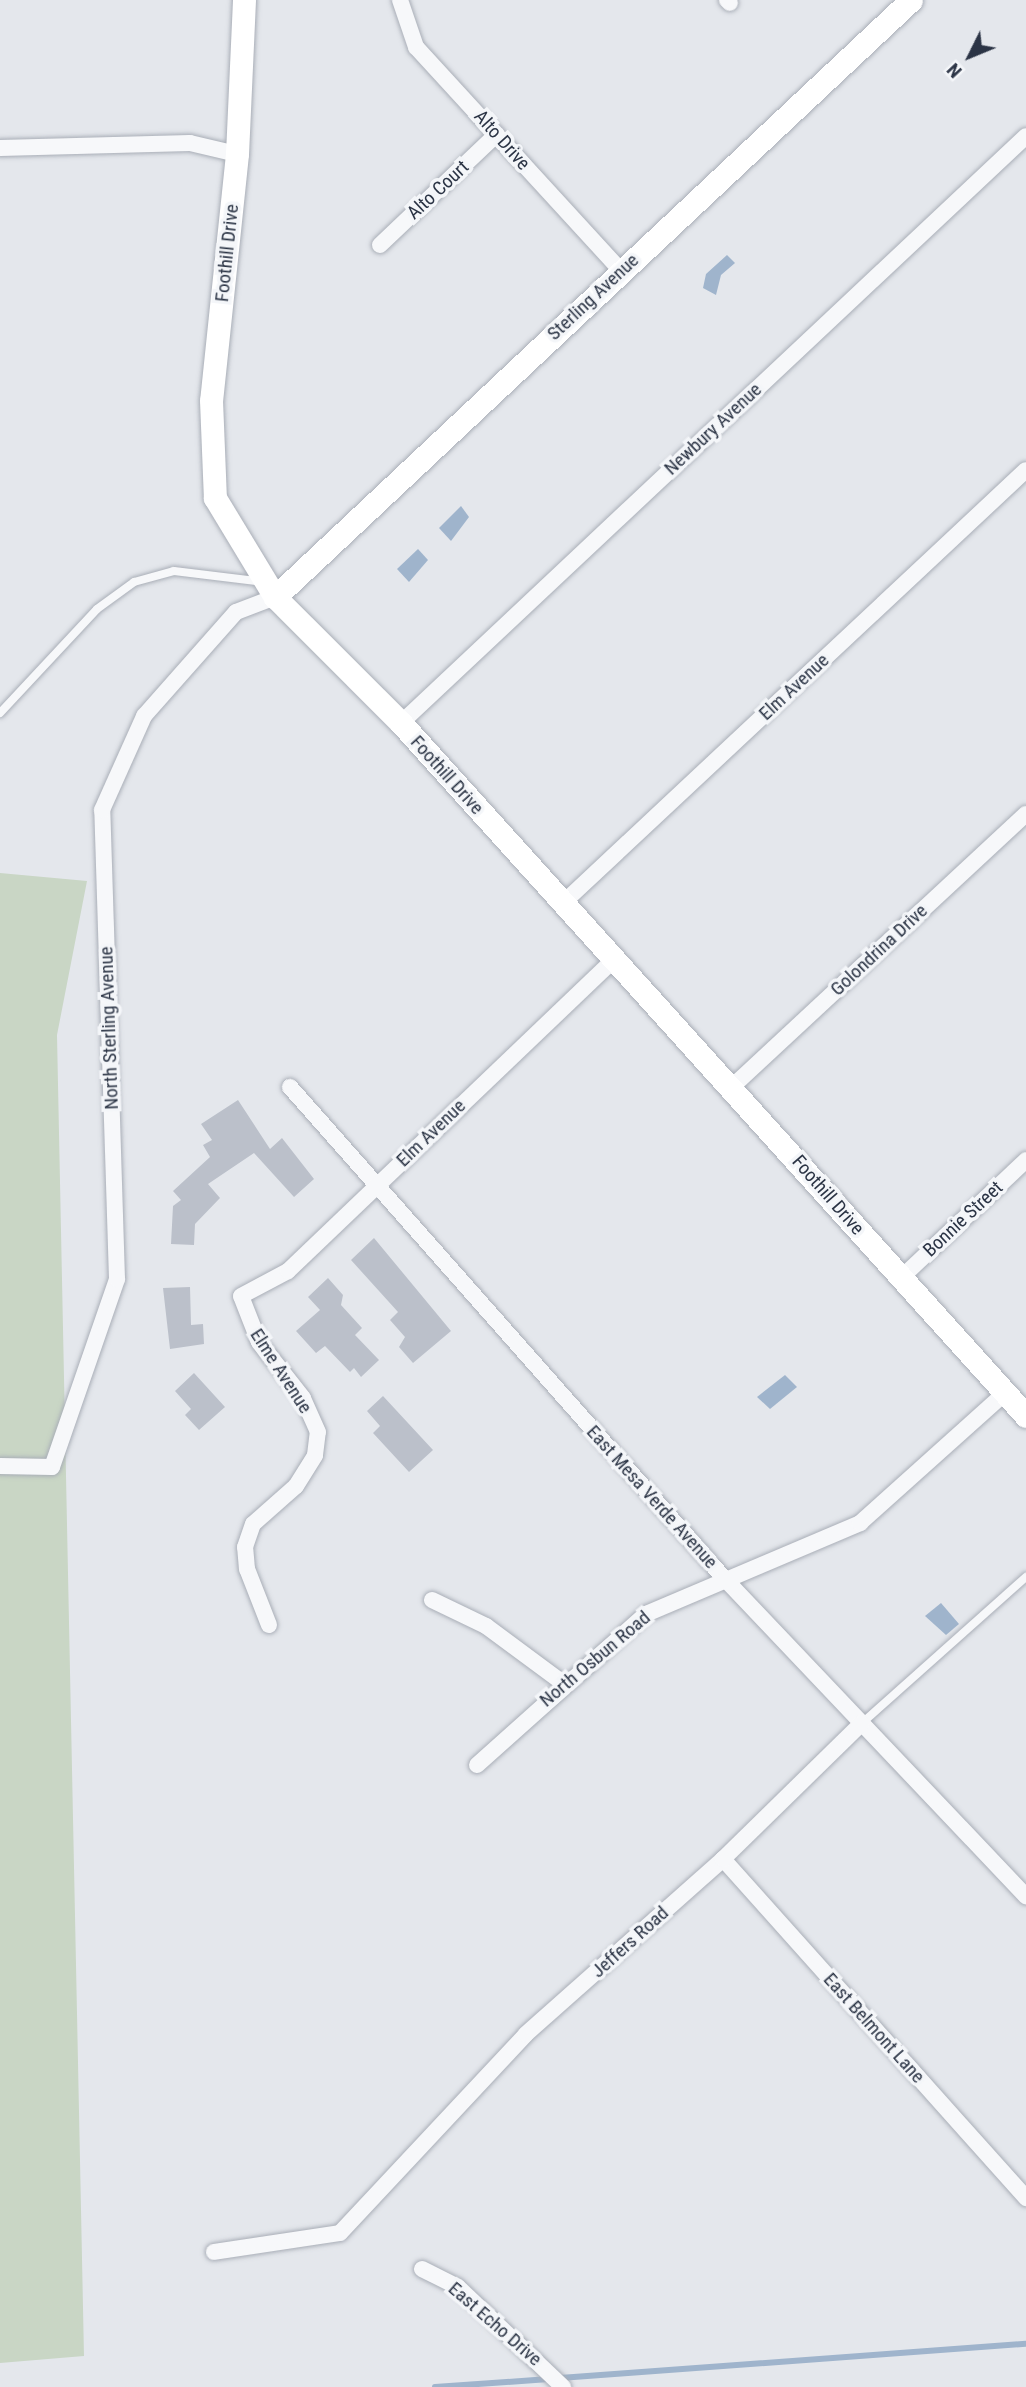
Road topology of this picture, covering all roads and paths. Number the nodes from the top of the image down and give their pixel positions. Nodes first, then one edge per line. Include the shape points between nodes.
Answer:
1 (244, 0) edge
2 (400, 0) edge
3 (911, 0) edge
4 (497, 134) junction
5 (1026, 136) edge
6 (0, 148) edge
7 (237, 154) junction
8 (380, 245) dead end
9 (621, 271) junction
10 (1026, 470) edge
11 (271, 589) junction
12 (0, 713) edge
13 (401, 723) junction
14 (1026, 814) edge
15 (562, 904) junction
16 (614, 959) junction
17 (290, 1087) dead end
18 (732, 1087) junction
19 (1026, 1160) edge
20 (375, 1187) junction
21 (901, 1278) junction
22 (242, 1296) joint
23 (1005, 1393) junction
24 (1026, 1416) edge
25 (0, 1466) edge
26 (1026, 1577) edge
27 (724, 1578) junction
28 (432, 1600) dead end
29 (269, 1625) dead end
30 (563, 1683) junction
31 (862, 1723) junction
32 (477, 1765) dead end
33 (723, 1858) junction
34 (1026, 1896) edge
35 (1026, 2198) edge
36 (214, 2252) dead end
37 (422, 2269) dead end
38 (563, 2387) edge

1 - 7 street, Foothill Drive
2 - 4 street, Alto Drive via 416,47
3 - 9 street, Sterling Avenue
4 - 8 street, Alto Court
4 - 9 street, Alto Drive
5 - 13 street, Newbury Avenue
6 - 7 street via 190,143
7 - 11 street, Foothill Drive via 211,400 215,498
9 - 11 street, Sterling Avenue
10 - 15 street, Elm Avenue
11 - 12 lane via 174,571 134,582 97,609
11 - 13 street, Foothill Drive
11 - 25 street, North Sterling Avenue via 236,612 144,716 102,810 117,1279 52,1467
13 - 15 street, Foothill Drive
14 - 18 street, Golondrina Drive
15 - 16 street, Foothill Drive
16 - 18 street, Foothill Drive
16 - 20 street, Elm Avenue
17 - 20 street, East Mesa Verde Avenue
18 - 21 street, Foothill Drive
19 - 21 street, Bonnie Street
20 - 22 street, Elm Avenue via 288,1271
20 - 27 street, East Mesa Verde Avenue
21 - 23 street, Foothill Drive
22 - 29 street, Elme Avenue via 259,1342 303,1398 318,1432 315,1455 296,1486 253,1524 245,1547 247,1569
23 - 24 street, Foothill Drive
23 - 27 street, North Osbun Road via 860,1523
26 - 31 lane, Jeffers Road
27 - 30 street, North Osbun Road via 646,1614
27 - 31 street, East Mesa Verde Avenue
28 - 30 street via 486,1626
30 - 32 street, North Osbun Road
31 - 33 street, Jeffers Road
31 - 34 street, East Mesa Verde Avenue
33 - 35 street, East Belmont Lane
33 - 36 street, Jeffers Road via 526,2034 341,2233
37 - 38 street, East Echo Drive via 458,2287

